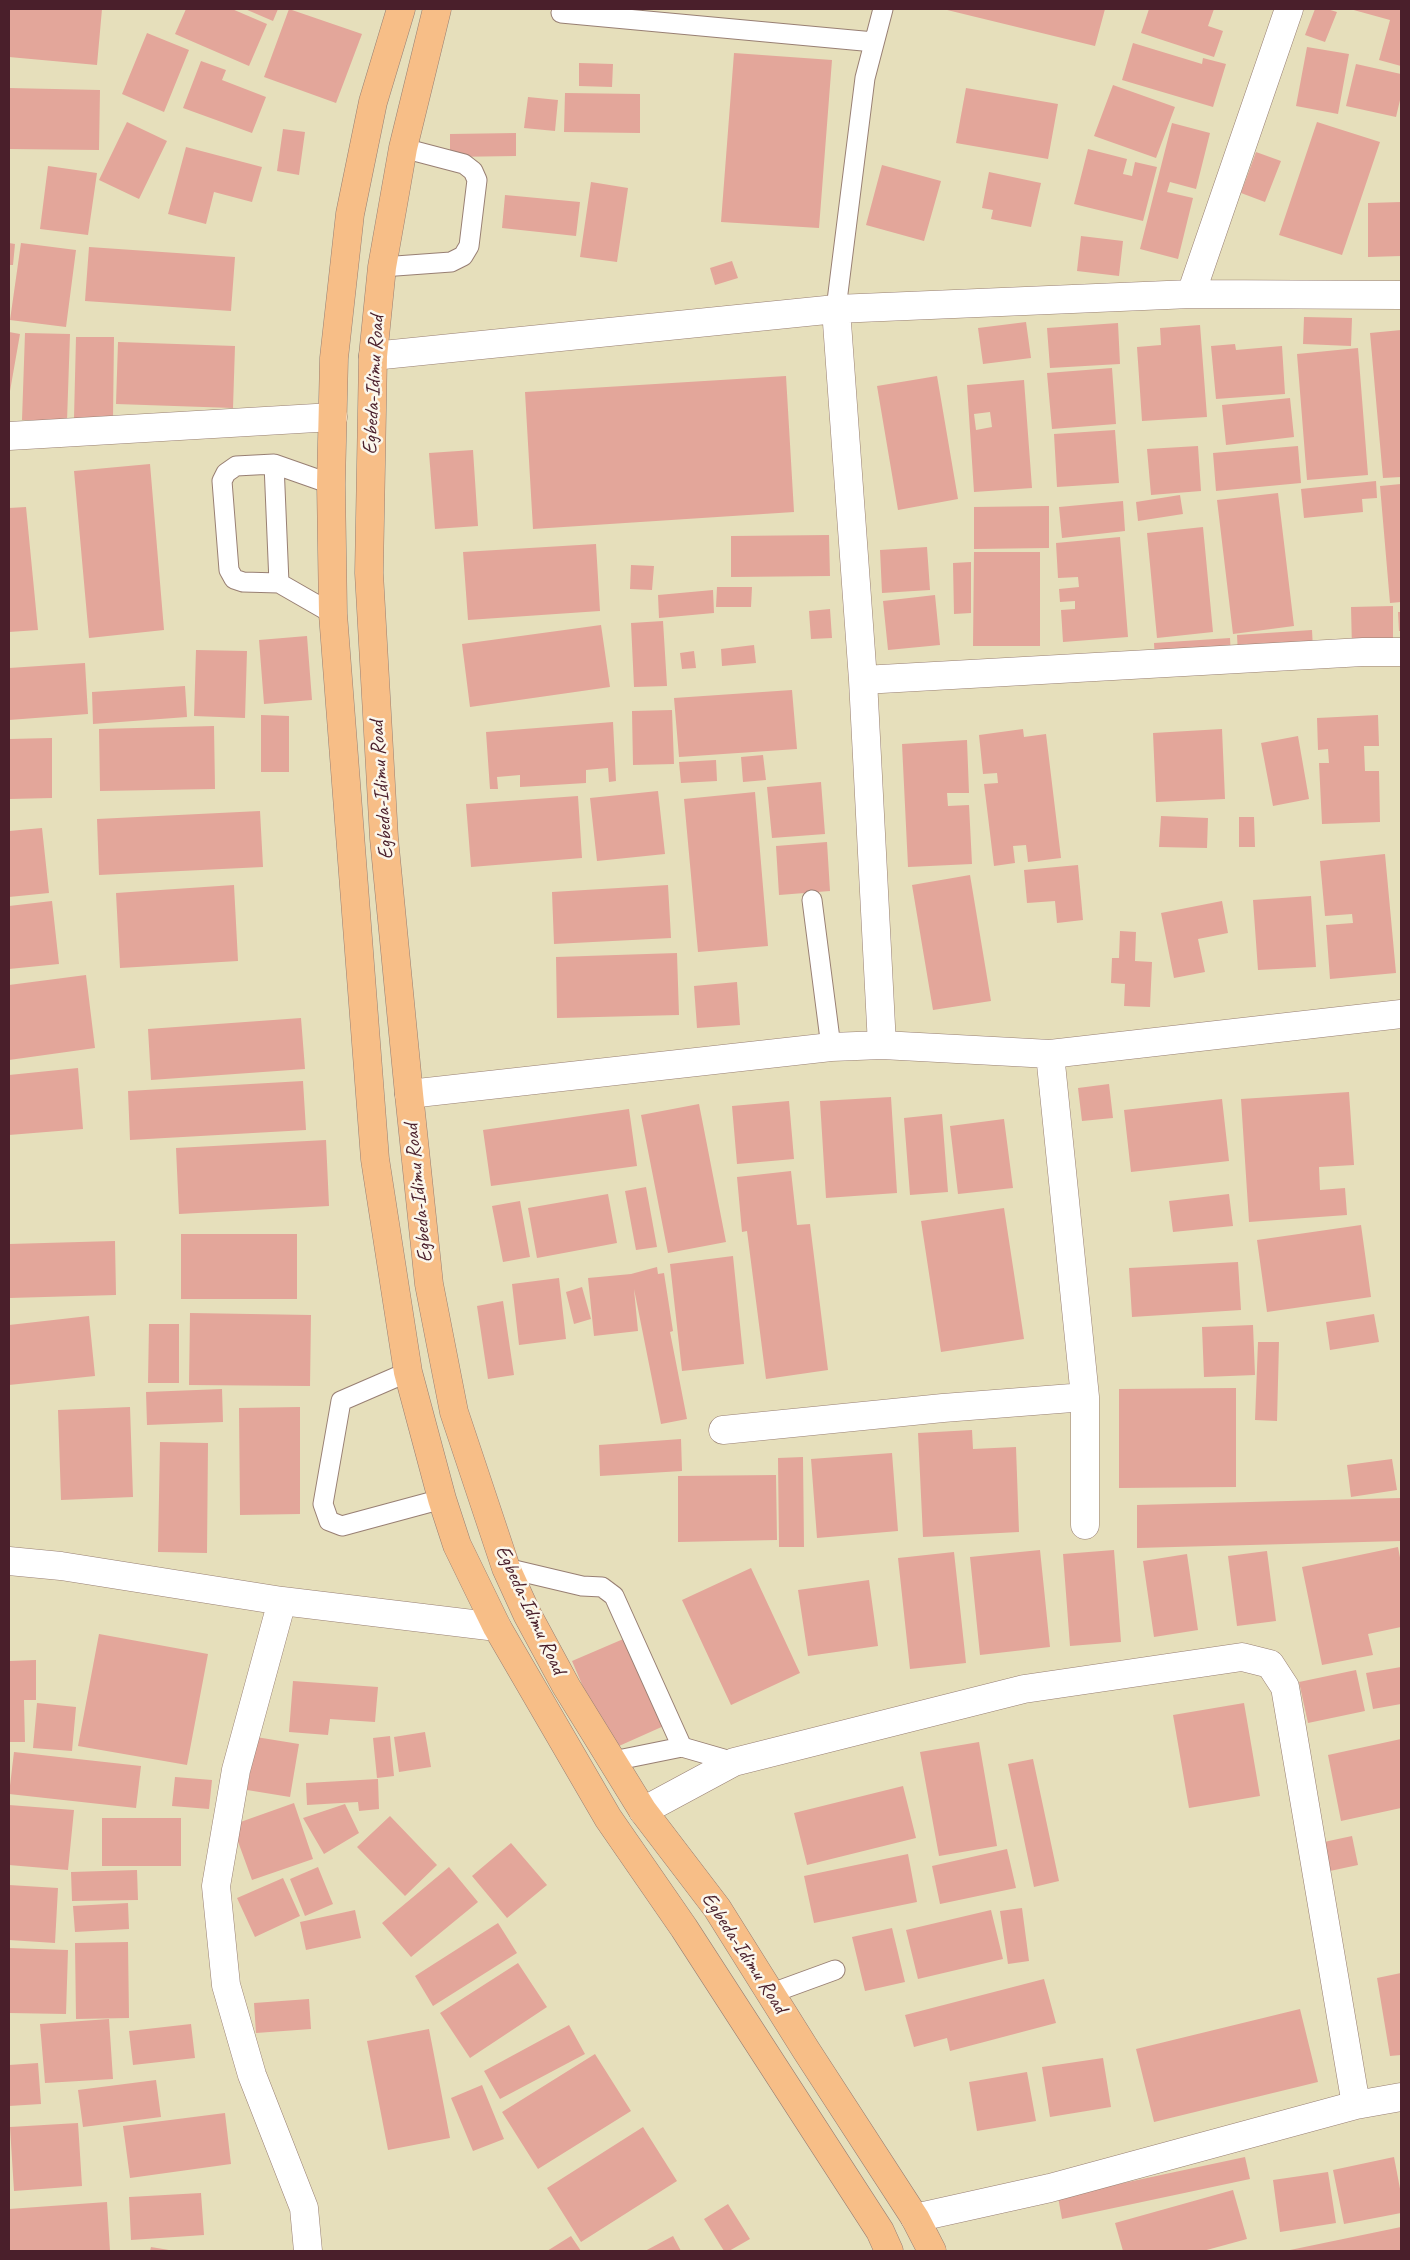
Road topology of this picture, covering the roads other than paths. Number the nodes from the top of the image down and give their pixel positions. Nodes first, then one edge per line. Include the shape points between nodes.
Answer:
1 (401, 9) edge
2 (438, 9) edge
3 (883, 9) edge
4 (1289, 9) edge
5 (561, 14) dead end
6 (874, 42) junction
7 (403, 148) junction
8 (382, 268) junction
9 (1191, 294) junction
10 (1401, 295) edge
11 (836, 309) junction
12 (373, 356) junction
13 (333, 417) junction
14 (9, 436) edge
15 (274, 464) junction
16 (331, 484) junction
17 (279, 583) junction
18 (334, 614) junction
19 (1401, 652) edge
20 (864, 680) junction
21 (812, 900) dead end
22 (1401, 1014) edge
23 (882, 1044) junction
24 (830, 1047) junction
25 (1050, 1054) junction
26 (409, 1094) junction
27 (408, 1372) junction
28 (1085, 1398) junction
29 (723, 1430) dead end
30 (442, 1499) junction
31 (1085, 1525) dead end
32 (9, 1561) edge
33 (506, 1568) junction
34 (282, 1602) junction
35 (496, 1627) junction
36 (682, 1747) junction
37 (613, 1762) junction
38 (734, 1762) junction
39 (644, 1810) junction
40 (717, 1908) junction
41 (684, 1928) junction
42 (835, 1970) dead end
43 (772, 1993) junction
44 (1401, 2097) edge
45 (1356, 2105) junction
46 (915, 2218) junction
47 (308, 2251) edge
48 (889, 2251) edge
49 (932, 2251) edge

1 - 13 main road, Egbeda-Idimu Road via 373,102 350,214 334,358
2 - 7 main road, Egbeda-Idimu Road
3 - 6 lane
4 - 9 street
5 - 6 lane
6 - 11 lane via 865,78
7 - 8 main road, Egbeda-Idimu Road
7 - 8 lane via 464,164 473,172 477,180 469,246 463,256 451,262
8 - 12 main road, Egbeda-Idimu Road
9 - 10 street
9 - 11 street
11 - 12 street
11 - 20 street
12 - 26 main road, Egbeda-Idimu Road via 369,573 374,686 384,838
13 - 14 street
13 - 16 main road, Egbeda-Idimu Road
15 - 16 lane
15 - 17 lane
15 - 17 lane via 236,466 226,473 222,481 229,570 234,579
16 - 18 main road, Egbeda-Idimu Road
17 - 18 lane
18 - 27 main road, Egbeda-Idimu Road via 375,1159
19 - 20 street
20 - 23 street
21 - 24 lane
22 - 25 street
23 - 24 street
23 - 25 street
24 - 26 street
25 - 28 street
26 - 33 main road, Egbeda-Idimu Road via 429,1284 454,1412
27 - 30 main road, Egbeda-Idimu Road
27 - 30 lane via 341,1401 322,1504 329,1521 342,1526
28 - 29 street
28 - 31 street
30 - 35 main road, Egbeda-Idimu Road via 457,1545
32 - 34 street via 61,1566
33 - 36 lane via 582,1586 602,1587 614,1596
33 - 37 main road, Egbeda-Idimu Road via 566,1686
34 - 35 street
34 - 47 street via 236,1770 216,1886 226,1985 252,2075 304,2208
35 - 41 main road, Egbeda-Idimu Road via 608,1818
36 - 37 lane
36 - 38 lane
37 - 39 main road, Egbeda-Idimu Road
38 - 39 street
38 - 45 street via 1024,1689 1242,1657 1270,1664 1285,1688
39 - 40 main road, Egbeda-Idimu Road
40 - 41 main road
40 - 43 main road, Egbeda-Idimu Road
41 - 48 main road, Egbeda-Idimu Road via 880,2231
42 - 43 lane
43 - 46 main road, Egbeda-Idimu Road
44 - 45 street
45 - 46 street via 1050,2188
46 - 49 main road, Egbeda-Idimu Road

